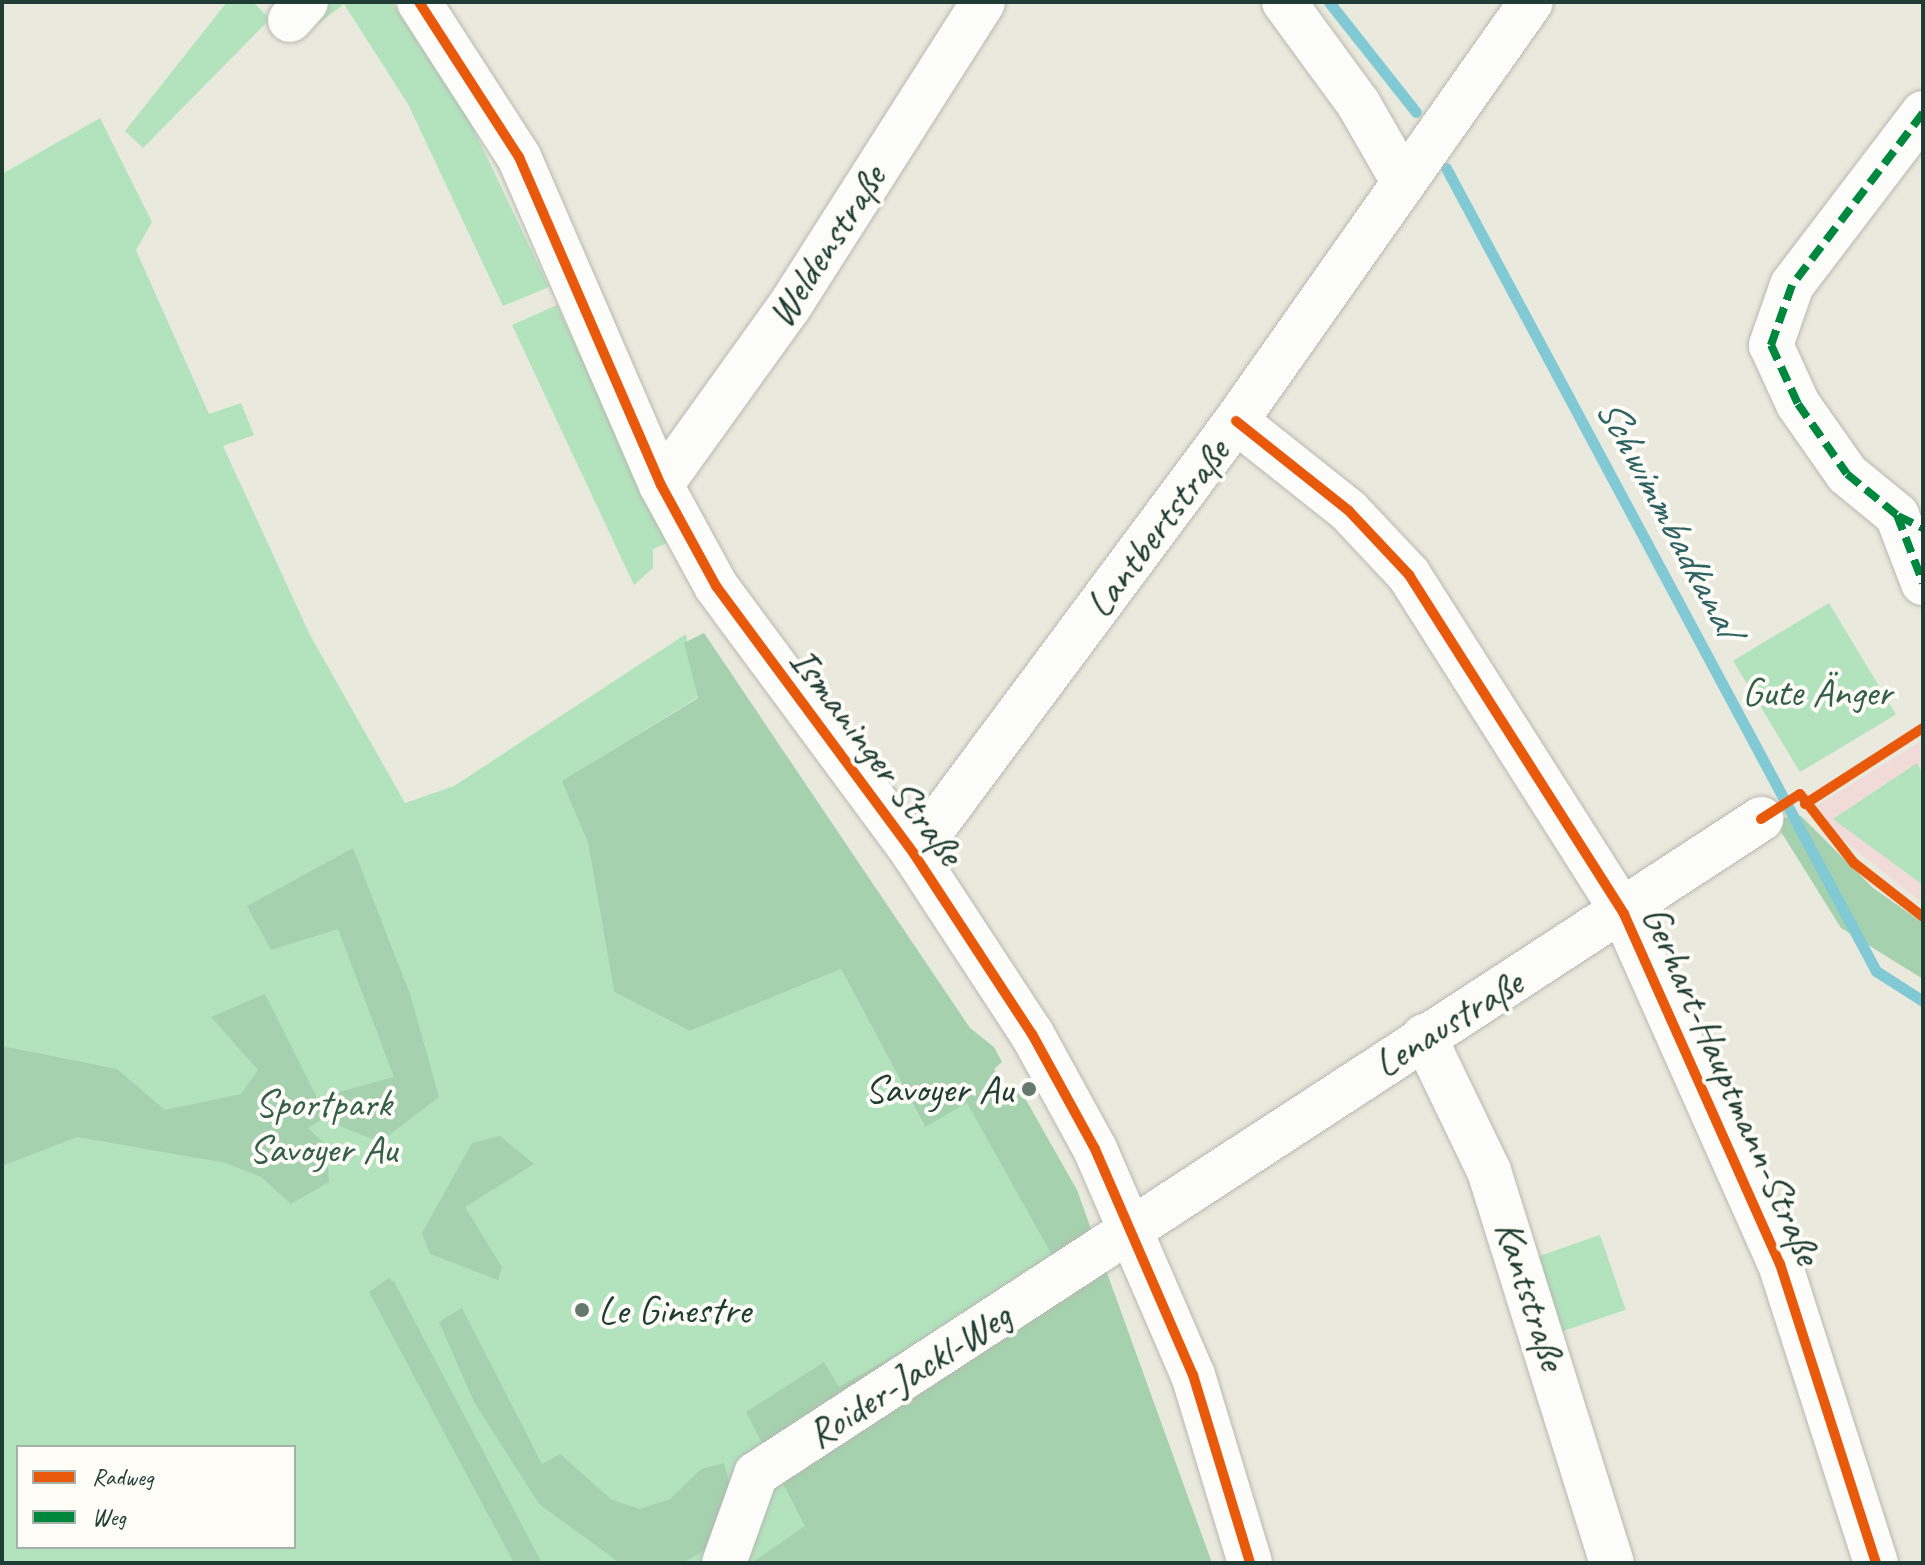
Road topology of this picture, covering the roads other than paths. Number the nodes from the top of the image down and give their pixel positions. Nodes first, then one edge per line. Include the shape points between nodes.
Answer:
1 (419, 2) edge
2 (983, 2) edge
3 (1284, 2) edge
4 (1531, 2) edge
5 (1923, 113) edge
6 (1404, 183) junction
7 (1236, 421) junction
8 (661, 485) junction
9 (1910, 522) edge
10 (1923, 583) edge
11 (1761, 819) dead end
12 (914, 854) junction
13 (1624, 914) junction
14 (1424, 1036) junction
15 (1133, 1225) junction
16 (724, 1559) edge
17 (1250, 1563) edge
18 (1612, 1563) edge
19 (1876, 1563) edge

1 - 8 street, Ismaninger Straße via 519,157
2 - 8 street, Weldenstraße via 789,307
3 - 6 street via 1358,103
4 - 6 street, Lantbertstraße
5 - 9 street via 1778,311 1771,345 1781,376 1847,474
6 - 7 street, Lantbertstraße
7 - 12 street, Lantbertstraße
7 - 13 street, Gerhart-Hauptmann-Straße via 1349,511 1409,575
8 - 12 street, Ismaninger Straße via 752,641
9 - 10 street
11 - 13 street, Lenaustraße
12 - 15 street, Ismaninger Straße via 1032,1034
13 - 14 street, Lenaustraße
13 - 19 street, Gerhart-Hauptmann-Straße via 1780,1264
14 - 15 street, Lenaustraße
14 - 18 street, Kantstraße via 1489,1171
15 - 16 street, Roider-Jackl-Weg via 756,1474
15 - 17 street, Ismaninger Straße via 1193,1375

